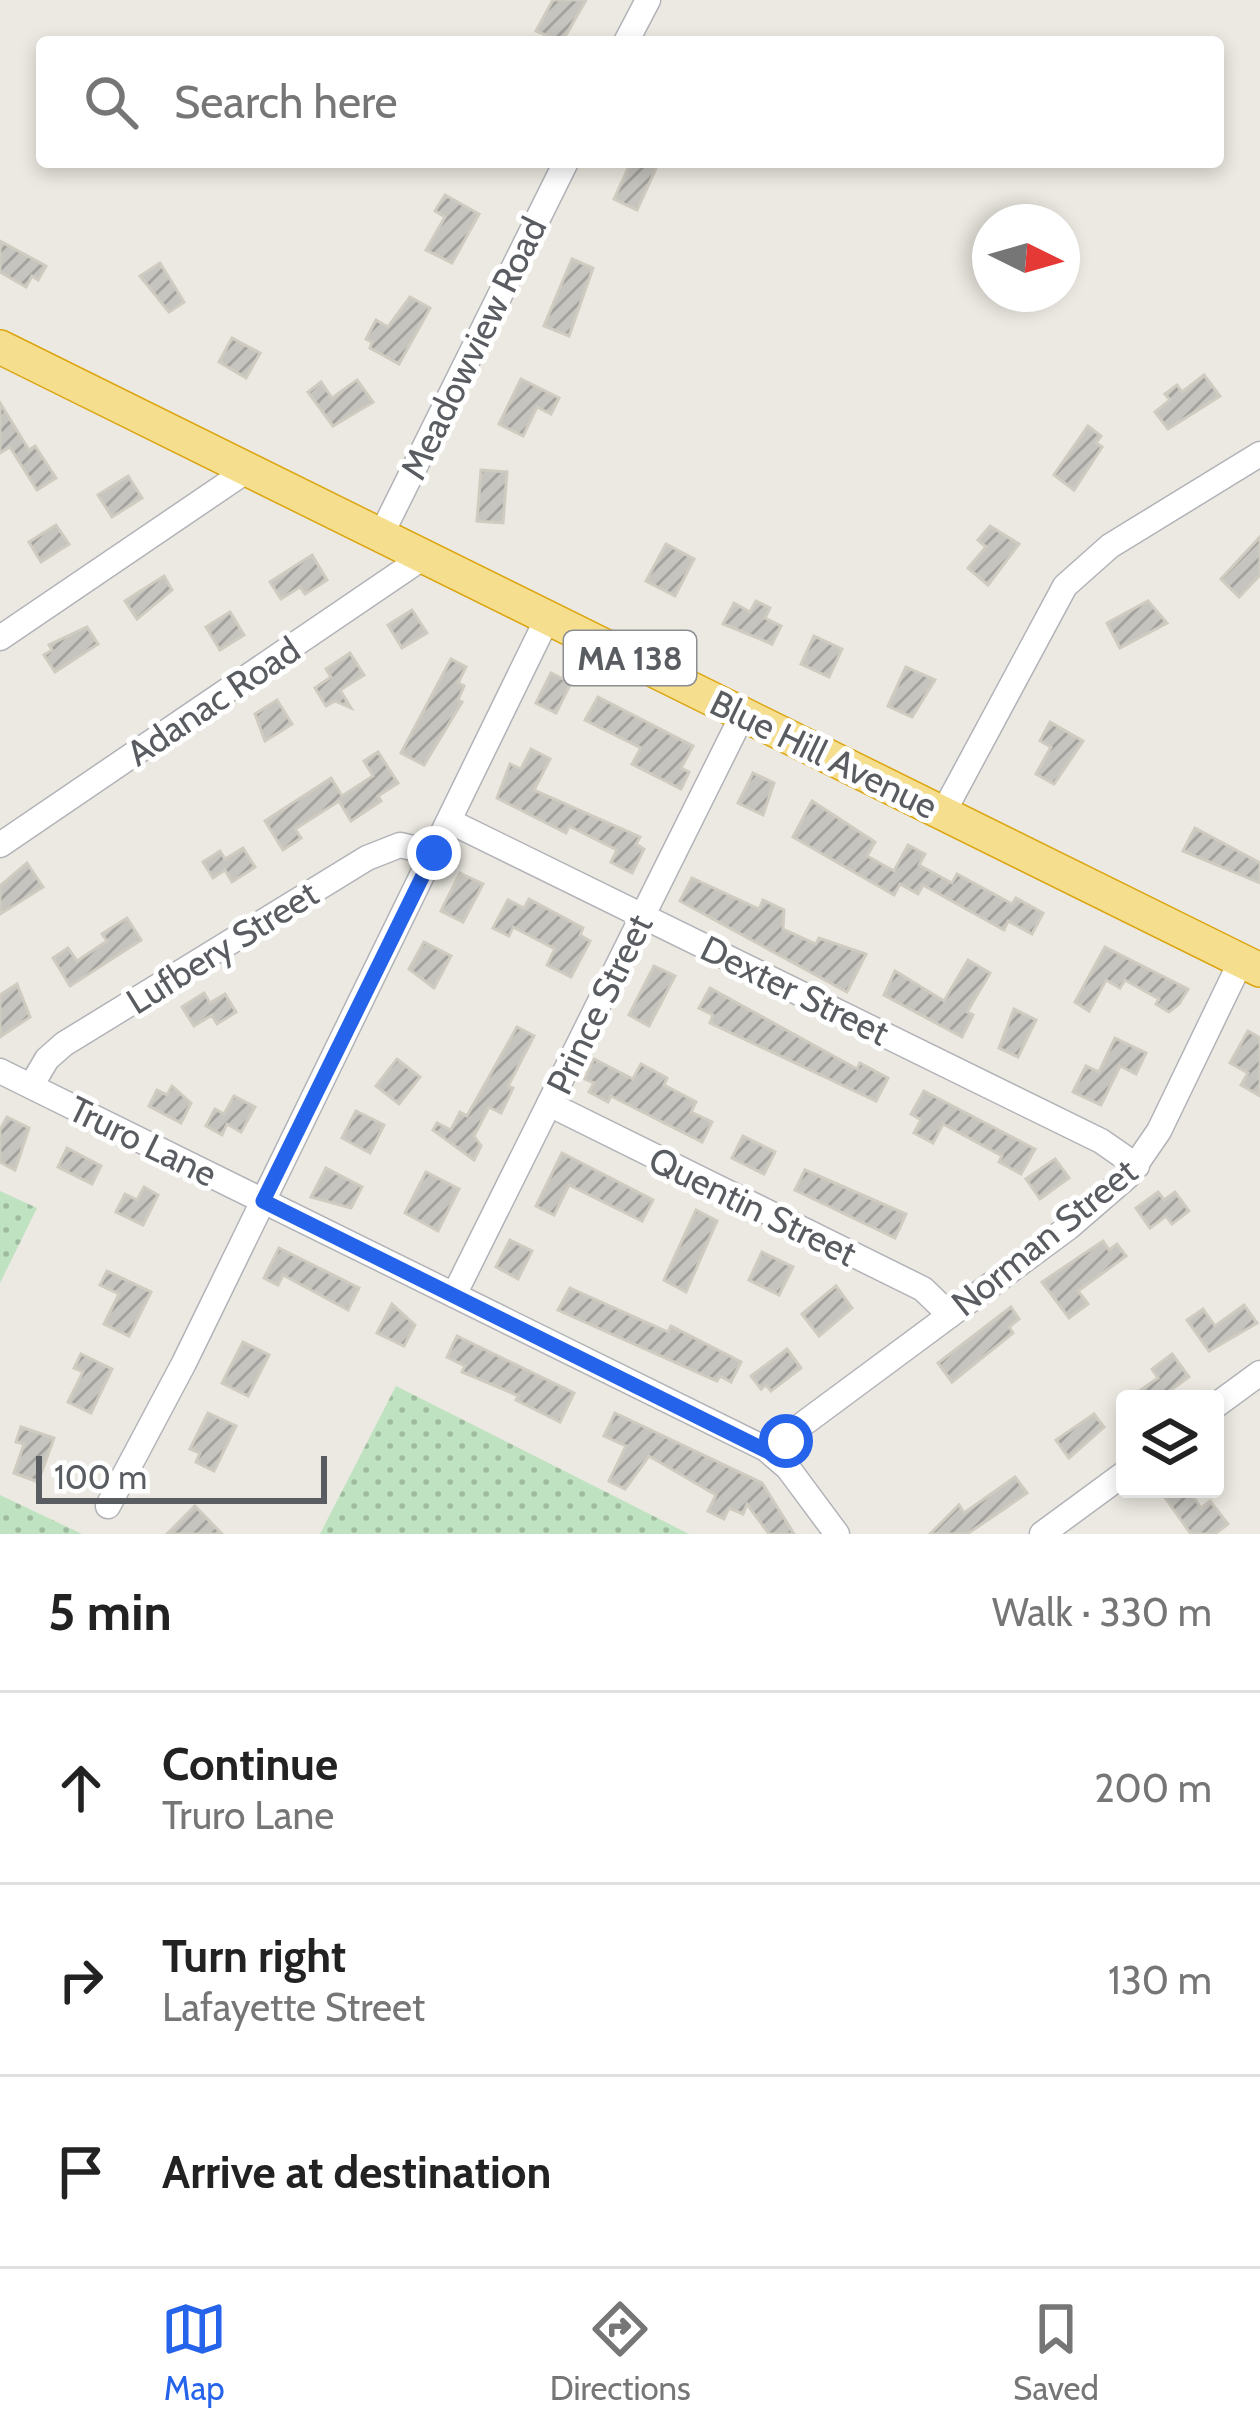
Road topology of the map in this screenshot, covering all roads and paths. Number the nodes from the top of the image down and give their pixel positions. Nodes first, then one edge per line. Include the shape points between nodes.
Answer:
1 (647, 0) edge
2 (629, 36) edge
3 (563, 168) edge
4 (0, 347) edge
5 (1260, 454) edge
6 (249, 469) junction
7 (381, 535) junction
8 (425, 556) junction
9 (548, 617) junction
10 (0, 638) edge
11 (743, 714) junction
12 (943, 812) junction
13 (449, 821) junction
14 (0, 845) edge
15 (434, 853) junction
16 (643, 916) junction
17 (1251, 966) edge
18 (0, 1071) edge
19 (31, 1086) junction
20 (549, 1104) junction
21 (1137, 1166) junction
22 (263, 1201) junction
23 (454, 1295) junction
24 (950, 1315) junction
25 (1260, 1373) edge
26 (1224, 1399) edge
27 (775, 1455) junction
28 (1116, 1480) edge
29 (108, 1506) dead end
30 (837, 1534) edge
31 (1042, 1534) edge

1 - 2 street
3 - 7 street, Meadowview Road
4 - 6 highway, Blue Hill Avenue / MA 138
5 - 12 street via 1110,546 1065,586
6 - 7 highway, Blue Hill Avenue / MA 138
6 - 10 street
7 - 8 highway, Blue Hill Avenue / MA 138
8 - 9 highway, Blue Hill Avenue / MA 138
8 - 14 street, Adanac Road
9 - 11 highway, Blue Hill Avenue / MA 138
9 - 13 street
11 - 12 highway, Blue Hill Avenue / MA 138
11 - 16 street, Prince Street
12 - 17 highway, Blue Hill Avenue / MA 138
13 - 15 street
13 - 16 street, Dexter Street
15 - 19 street, Lufbery Street via 400,845 368,858 64,1044
15 - 22 street
16 - 20 street, Prince Street
16 - 21 street, Dexter Street via 1080,1130
17 - 21 street, Norman Street
18 - 19 street, Truro Lane
19 - 22 street, Truro Lane
20 - 23 street, Prince Street
20 - 24 street, Quentin Street via 923,1289
21 - 24 street, Norman Street
22 - 23 street, Truro Lane
22 - 29 street
23 - 27 street, Truro Lane
24 - 27 street, Norman Street via 800,1427
25 - 26 street
27 - 30 street, Truro Lane
28 - 31 street

